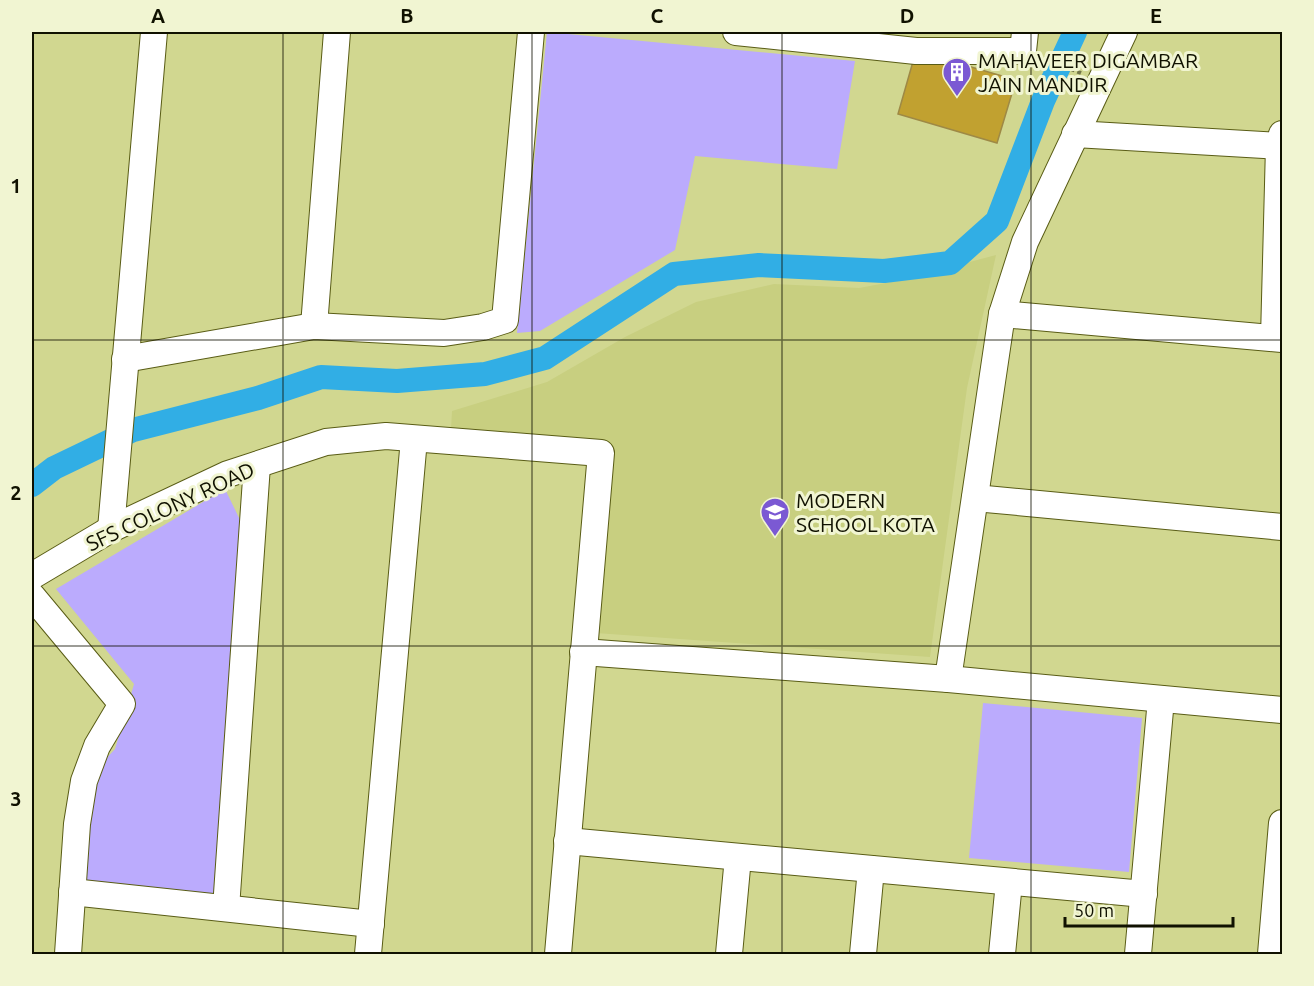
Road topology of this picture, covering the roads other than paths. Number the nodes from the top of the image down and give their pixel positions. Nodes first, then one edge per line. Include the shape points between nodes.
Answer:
1 (154, 32) edge
2 (337, 32) edge
3 (531, 32) edge
4 (736, 32) edge
5 (1025, 32) edge
6 (1124, 32) edge
7 (1075, 134) junction
8 (1281, 140) edge
9 (1002, 314) junction
10 (314, 326) junction
11 (1278, 339) edge
12 (125, 359) junction
13 (414, 439) junction
14 (257, 465) junction
15 (975, 498) junction
16 (1282, 527) edge
17 (111, 529) junction
18 (32, 576) edge
19 (32, 596) edge
20 (584, 652) junction
21 (948, 680) junction
22 (1161, 699) junction
23 (1282, 710) edge
24 (1282, 823) edge
25 (567, 841) junction
26 (738, 856) junction
27 (871, 869) junction
28 (1009, 882) junction
29 (72, 892) junction
30 (1144, 894) junction
31 (226, 908) junction
32 (370, 924) junction
33 (68, 954) edge
34 (368, 954) edge
35 (558, 954) edge
36 (729, 954) edge
37 (863, 954) edge
38 (1002, 954) edge
39 (1138, 954) edge
40 (1271, 954) edge

1 - 12 street
2 - 10 street
3 - 10 street via 505,320 444,333
4 - 5 street via 916,51 1023,51
6 - 7 street
7 - 8 street
7 - 9 street via 1024,242
8 - 11 street
9 - 11 street
9 - 15 street
10 - 12 street
12 - 17 street
13 - 14 street, SFS COLONY ROAD via 386,436 326,442
13 - 20 street, SFS COLONY ROAD via 601,453
13 - 32 street
14 - 17 street, SFS COLONY ROAD via 228,474
14 - 31 street
15 - 16 street
15 - 21 street
17 - 18 street, SFS COLONY ROAD
19 - 29 street via 123,704 97,746 84,781
20 - 21 street
20 - 25 street
21 - 22 street
22 - 23 street
22 - 30 street
24 - 40 street
25 - 26 street
25 - 35 street
26 - 27 street
26 - 36 street
27 - 28 street
27 - 37 street
28 - 30 street
28 - 38 street
29 - 31 street
29 - 33 street
30 - 39 street
31 - 32 street
32 - 34 street

